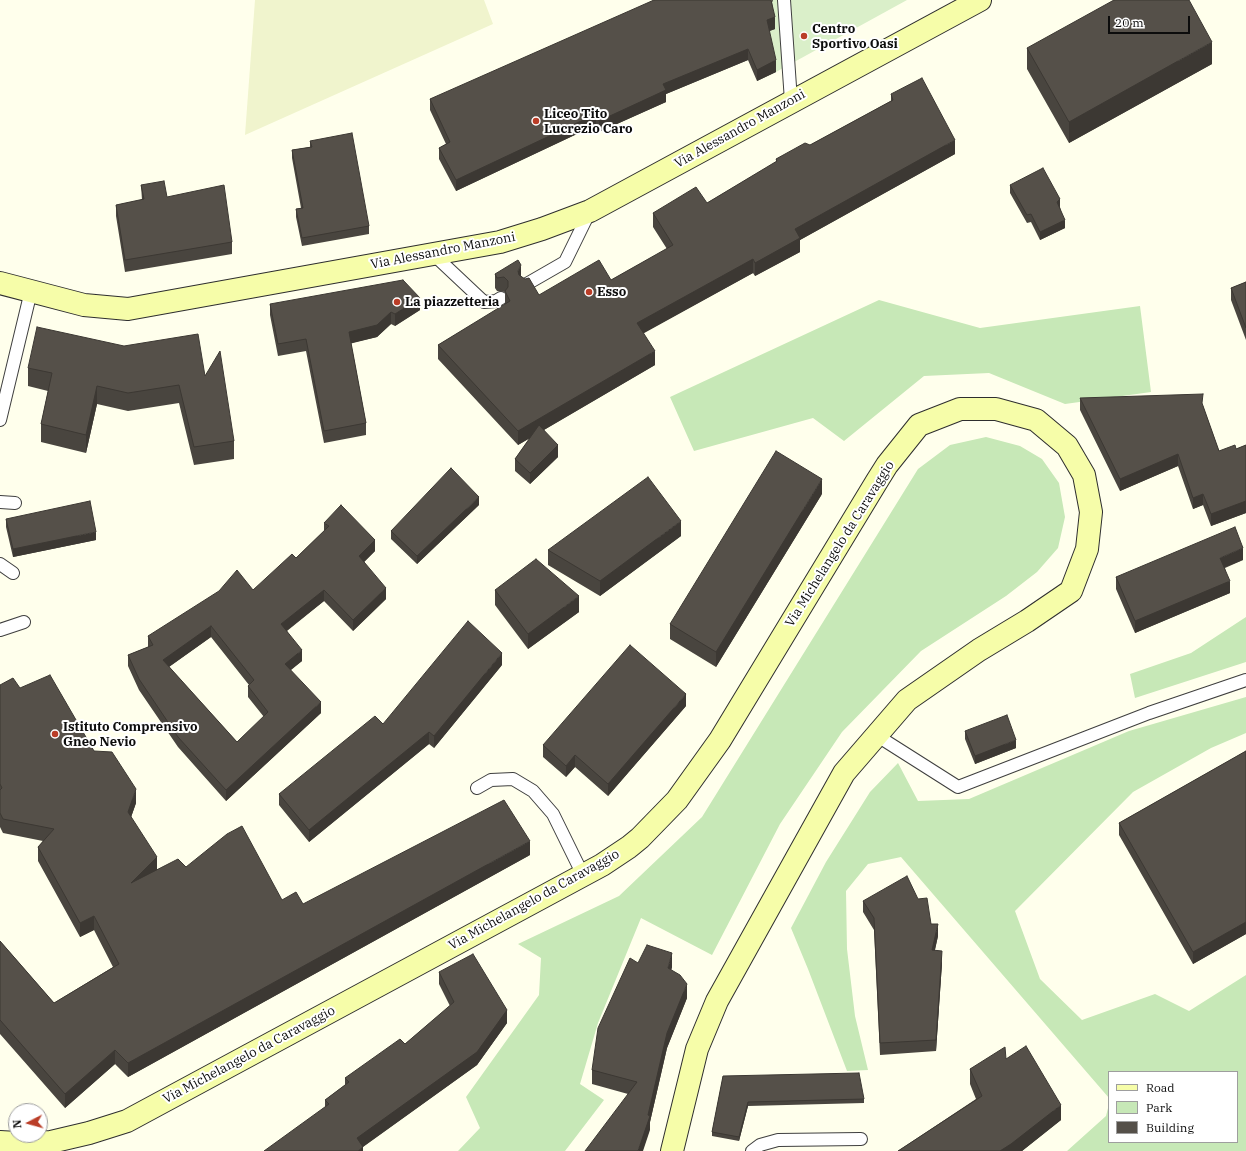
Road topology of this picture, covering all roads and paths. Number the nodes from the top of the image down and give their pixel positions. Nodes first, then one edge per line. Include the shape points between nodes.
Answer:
1 (784, 0) edge
2 (980, 0) edge
3 (791, 101) junction
4 (590, 211) junction
5 (433, 254) junction
6 (0, 283) edge
7 (525, 285) edge
8 (31, 291) junction
9 (501, 298) edge
10 (0, 420) edge
11 (0, 502) edge
12 (15, 502) dead end
13 (0, 564) edge
14 (14, 573) dead end
15 (24, 622) dead end
16 (0, 630) edge
17 (1246, 680) edge
18 (876, 735) junction
19 (477, 788) dead end
20 (583, 875) junction
21 (861, 1138) dead end
22 (0, 1142) edge
23 (672, 1151) edge
24 (752, 1151) edge

1 - 3 lane
2 - 3 main road, Via Alessandro Manzoni
3 - 4 main road, Via Alessandro Manzoni
4 - 5 main road, Via Alessandro Manzoni via 500,242
4 - 7 lane via 566,262
5 - 8 main road, Via Alessandro Manzoni via 128,309 84,305
5 - 9 lane via 484,302
6 - 8 main road, Via Alessandro Manzoni
8 - 10 lane
11 - 12 lane
13 - 14 lane
15 - 16 lane
17 - 18 lane via 1149,713 958,787
18 - 20 main road, Via Michelangelo da Caravaggio via 907,700 1071,591 1087,549 1091,512 1084,475 1067,446 1036,420 996,409 960,409 919,425 877,481 720,740 677,800 640,838
18 - 23 main road, Via Michelangelo da Caravaggio via 844,773 717,1001 697,1049
19 - 20 lane via 491,780 513,779 533,791 553,814
20 - 22 main road, Via Michelangelo da Caravaggio via 127,1121 51,1142
21 - 24 lane via 778,1140 760,1145

